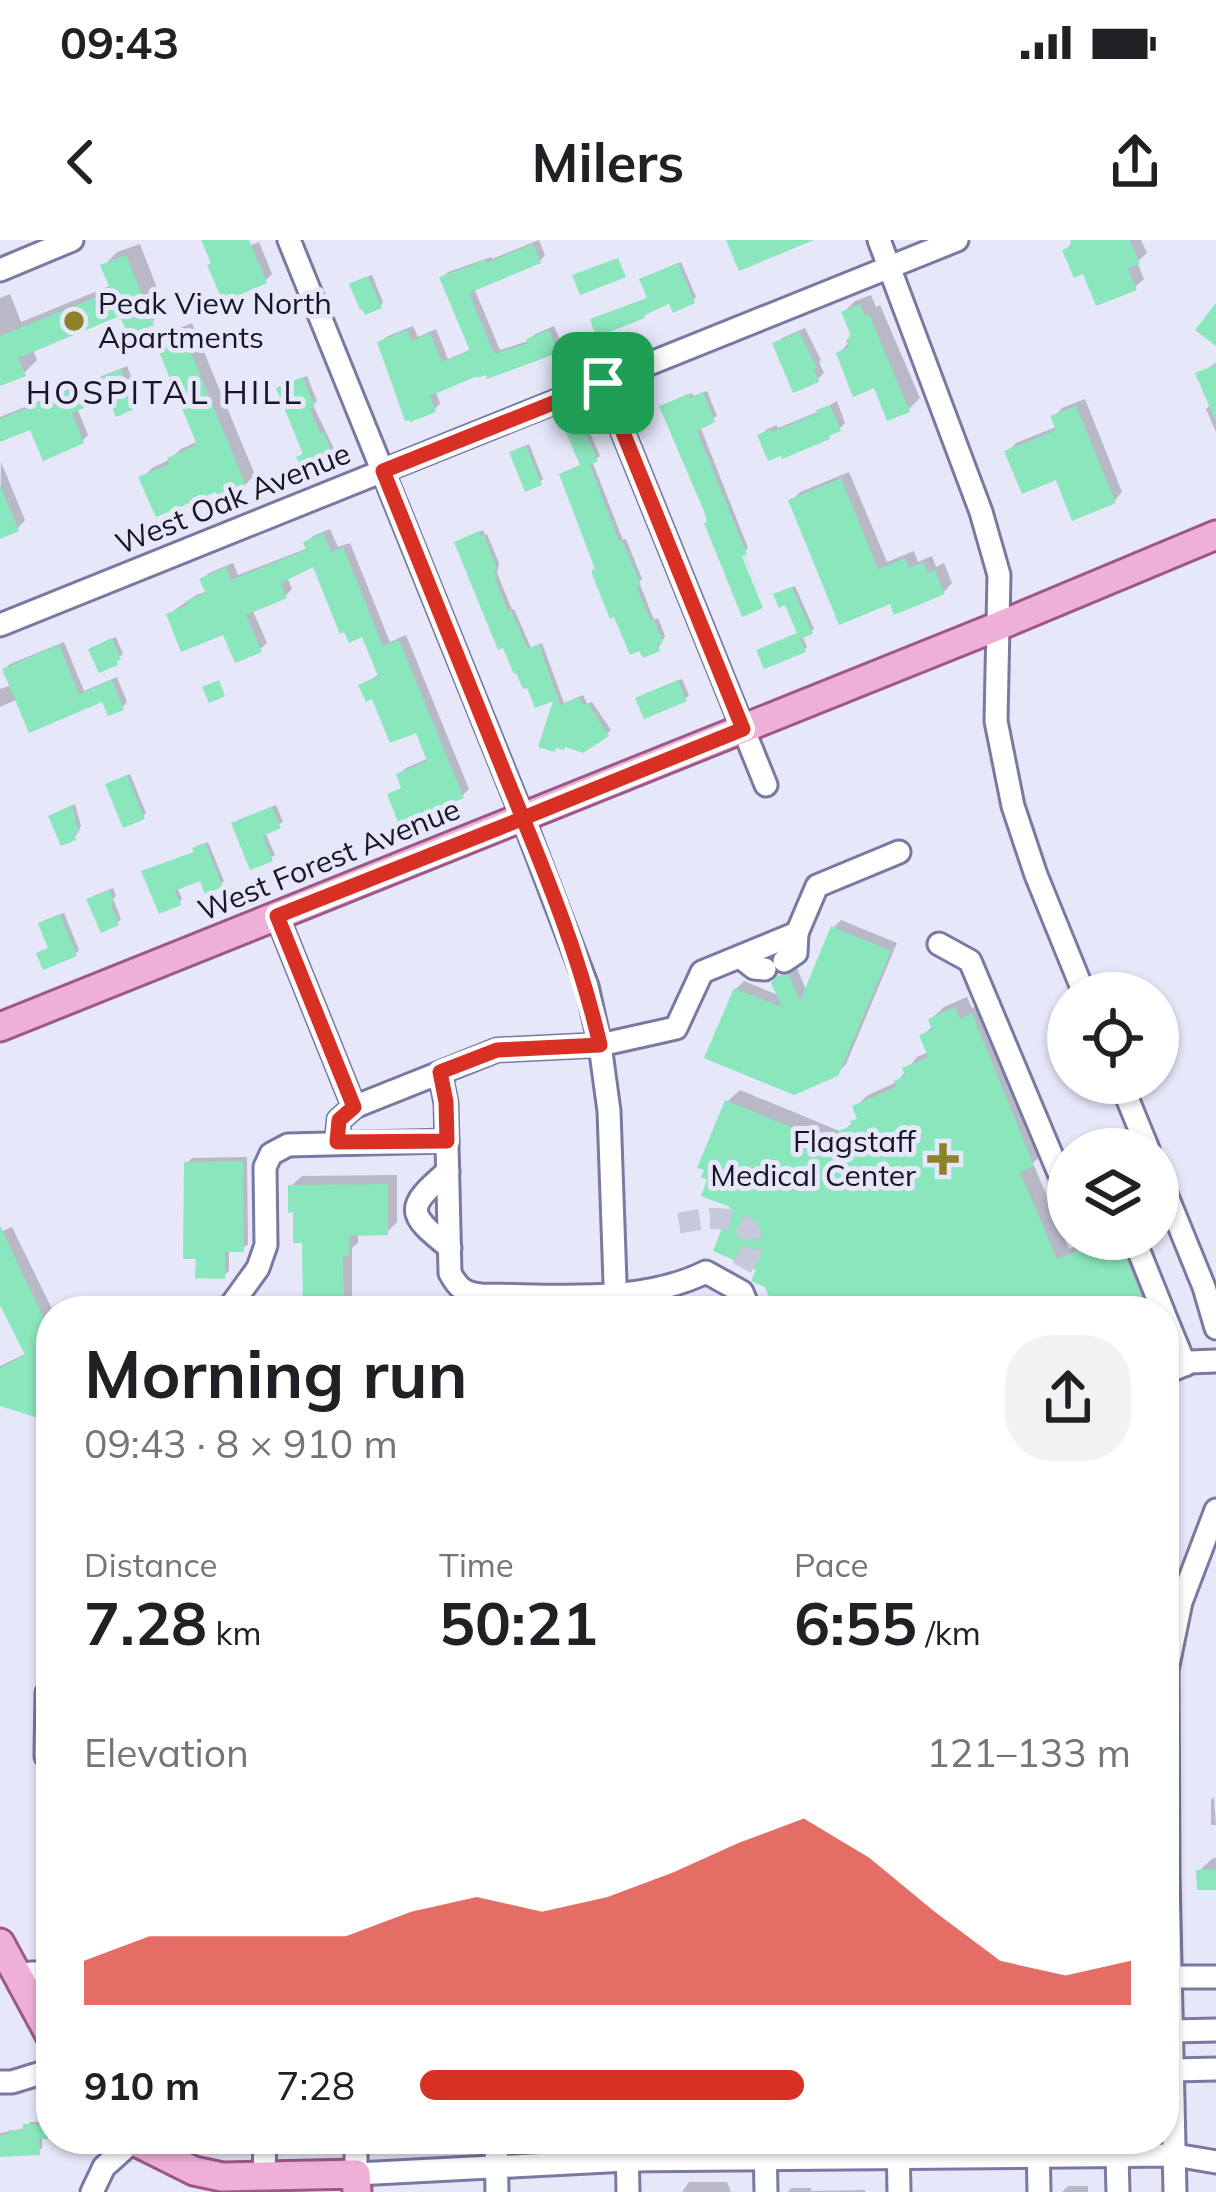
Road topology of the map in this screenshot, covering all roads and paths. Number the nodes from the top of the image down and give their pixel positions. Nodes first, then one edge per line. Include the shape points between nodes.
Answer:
1 (72, 240) edge
2 (289, 240) edge
3 (878, 240) edge
4 (957, 240) edge
5 (890, 268) junction
6 (0, 270) edge
7 (603, 383) junction
8 (383, 471) junction
9 (1216, 535) edge
10 (0, 625) edge
11 (996, 627) junction
12 (743, 729) junction
13 (766, 785) dead end
14 (523, 818) junction
15 (899, 852) dead end
16 (277, 916) junction
17 (797, 934) junction
18 (940, 944) dead end
19 (740, 957) junction
20 (1075, 972) edge
21 (0, 1027) edge
22 (600, 1045) junction
23 (440, 1072) junction
24 (354, 1107) junction
25 (447, 1141) junction
26 (337, 1142) junction
27 (1047, 1144) edge
28 (448, 1171) junction
29 (1179, 1226) edge
30 (450, 1248) junction
31 (1143, 1260) edge
32 (238, 1296) edge
33 (512, 1296) edge
34 (616, 1296) edge
35 (640, 1296) edge
36 (744, 1296) edge
37 (1157, 1296) edge
38 (1216, 1328) edge
39 (1216, 1361) edge
40 (1179, 1368) edge
41 (1216, 1510) edge
42 (1179, 1612) edge
43 (0, 1943) edge
44 (36, 1973) edge
45 (16, 1974) junction
46 (1179, 1977) edge
47 (1216, 1977) edge
48 (36, 2010) edge
49 (1216, 2030) edge
50 (1179, 2032) edge
51 (1216, 2069) edge
52 (1179, 2070) edge
53 (36, 2075) edge
54 (0, 2082) edge
55 (118, 2154) edge
56 (160, 2154) edge
57 (265, 2154) edge
58 (497, 2154) edge
59 (596, 2154) edge
60 (627, 2154) edge
61 (765, 2154) edge
62 (898, 2154) edge
63 (1038, 2154) edge
64 (1097, 2154) edge
65 (1175, 2155) junction
66 (1117, 2156) junction
67 (1216, 2162) edge
68 (497, 2167) junction
69 (264, 2176) junction
70 (357, 2183) edge
71 (222, 2184) edge
72 (92, 2192) edge
73 (497, 2192) edge
74 (628, 2192) edge
75 (766, 2192) edge
76 (899, 2192) edge
77 (1039, 2192) edge
78 (1118, 2192) edge
79 (1175, 2192) edge

1 - 6 street
2 - 8 street
3 - 5 street
4 - 5 street, West Oak Avenue
5 - 7 street, West Oak Avenue
5 - 11 street via 981,512 999,575
7 - 8 street, West Oak Avenue
7 - 12 street
8 - 10 street, West Oak Avenue
8 - 14 street
9 - 11 main road, West Forest Avenue
11 - 12 main road, West Forest Avenue
11 - 20 street via 996,721 1013,806
12 - 13 street
12 - 14 main road, West Forest Avenue
14 - 16 main road, West Forest Avenue
14 - 22 street
15 - 17 street via 817,886
16 - 21 main road, West Forest Avenue
16 - 24 street
17 - 19 street
17 - 19 street via 796,953 774,965 754,968
18 - 27 street via 970,961
19 - 22 street via 702,972 676,1028
22 - 23 street via 497,1050
22 - 34 street
23 - 24 street
23 - 25 street
24 - 26 street via 339,1120
25 - 26 street
25 - 28 street
26 - 32 street via 271,1154 266,1244
28 - 30 street
28 - 30 street via 421,1194 416,1215
29 - 38 street
30 - 33 street via 457,1286
31 - 37 street
35 - 36 street via 706,1272
39 - 40 street
41 - 42 street
43 - 45 main road
44 - 45 street
45 - 48 main road
46 - 47 street
49 - 50 street
51 - 52 street
53 - 54 street
55 - 72 street
56 - 71 main road
57 - 69 street
58 - 68 street
59 - 68 street
60 - 74 street
61 - 75 street
62 - 76 street
63 - 77 street
64 - 66 street
65 - 66 street
65 - 67 street
65 - 79 street
66 - 78 street
68 - 70 street
68 - 73 street
69 - 70 main road
69 - 71 main road

